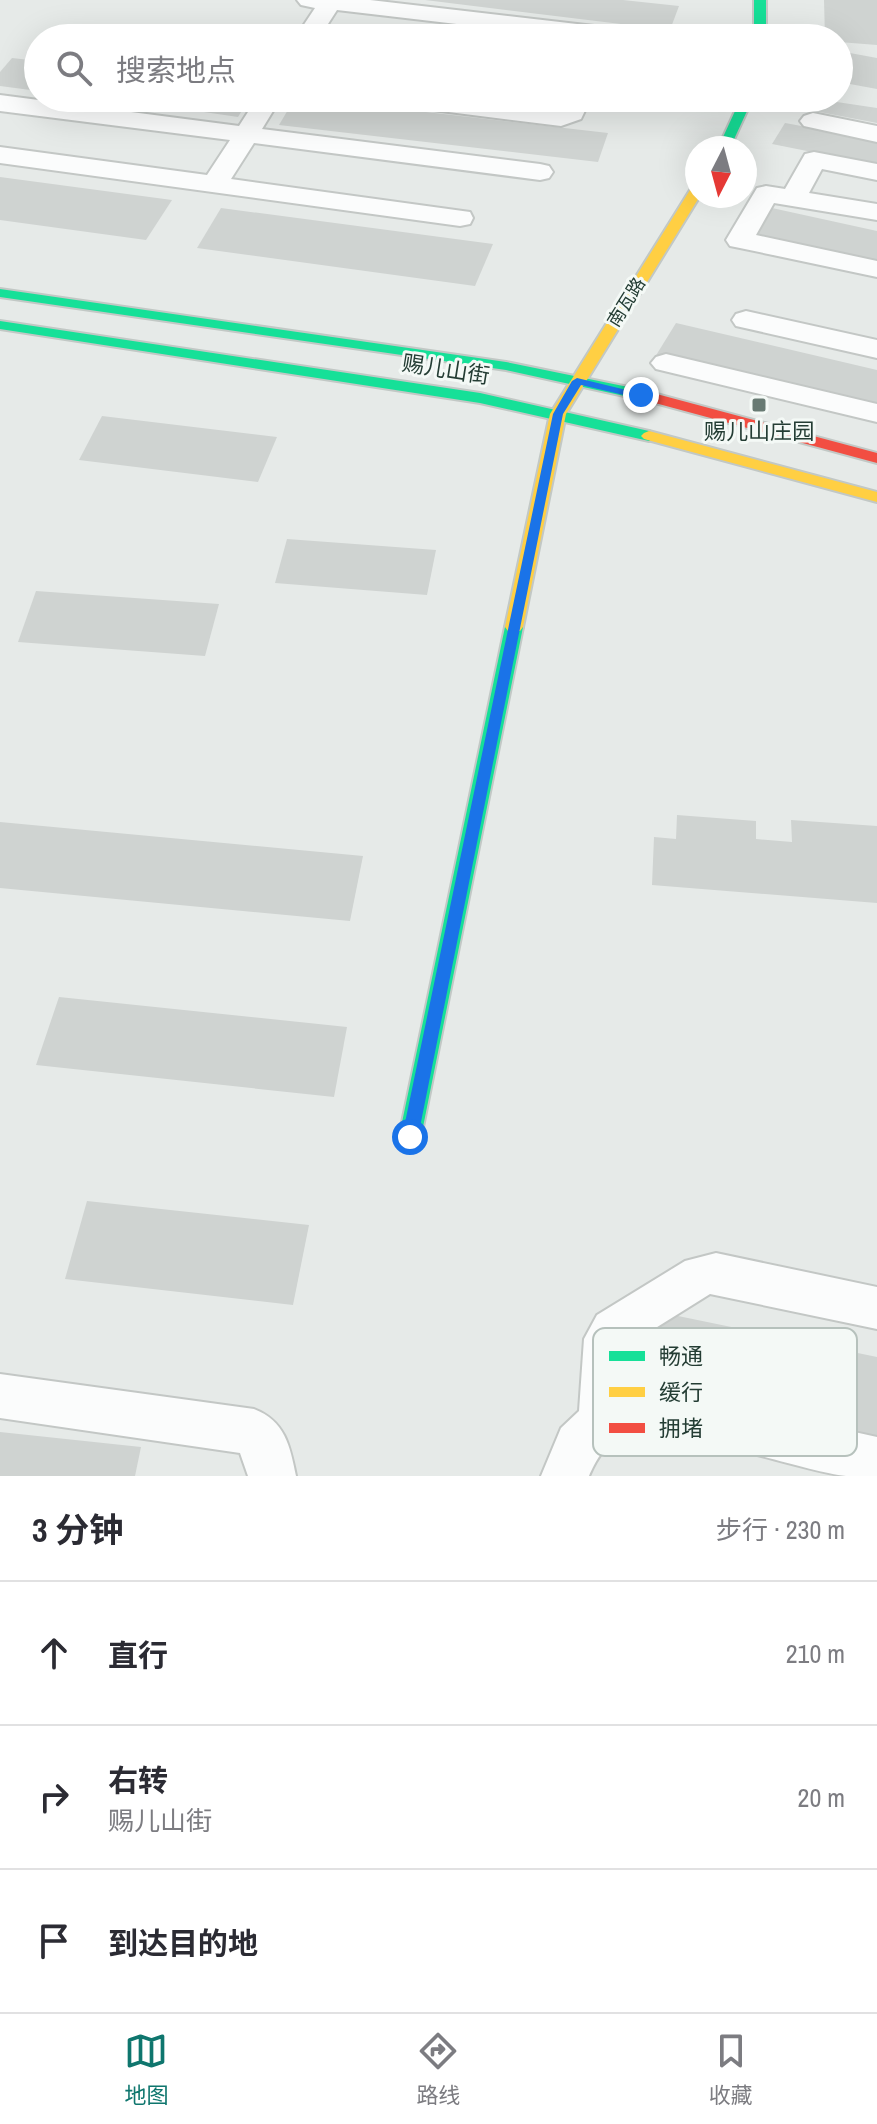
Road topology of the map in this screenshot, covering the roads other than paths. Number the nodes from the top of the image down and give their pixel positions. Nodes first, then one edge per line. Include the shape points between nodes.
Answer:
1 (760, 0) edge
2 (323, 1) edge
3 (313, 24) edge
4 (518, 24) edge
5 (760, 24) edge
6 (0, 103) edge
7 (24, 106) edge
8 (71, 112) edge
9 (260, 112) edge
10 (511, 112) edge
11 (573, 112) edge
12 (741, 112) edge
13 (813, 121) dead end
14 (246, 134) junction
15 (877, 134) edge
16 (730, 136) edge
17 (0, 155) edge
18 (540, 172) dead end
19 (877, 172) edge
20 (215, 184) junction
21 (793, 198) junction
22 (686, 208) edge
23 (877, 212) edge
24 (460, 218) dead end
25 (877, 269) edge
26 (0, 293) edge
27 (746, 320) dead end
28 (0, 325) edge
29 (877, 349) edge
30 (666, 363) dead end
31 (577, 381) junction
32 (877, 413) edge
33 (558, 414) junction
34 (877, 458) edge
35 (877, 497) edge
36 (410, 1137) dead end
37 (877, 1308) edge
38 (616, 1328) edge
39 (0, 1396) edge
40 (593, 1430) edge
41 (857, 1455) edge
42 (877, 1460) edge
43 (272, 1476) edge
44 (565, 1476) edge

1 - 5 main road
2 - 3 street
2 - 4 street
6 - 7 street
8 - 14 street
9 - 14 street
10 - 11 street via 561,118
12 - 16 main road
13 - 15 street
14 - 18 street
14 - 20 street
17 - 20 street
19 - 21 street via 814,160
20 - 24 street
21 - 23 street
21 - 25 street via 766,194 740,240
22 - 31 main road, 南瓦路
26 - 31 main road, 赐儿山街 via 506,366
27 - 29 street
28 - 33 main road, 赐儿山街
30 - 32 street
31 - 33 main road, 南瓦路
31 - 34 main road, 赐儿山街
33 - 35 main road, 赐儿山街
33 - 36 main road, 南瓦路
37 - 38 street via 716,1273 701,1275
39 - 43 street via 254,1432 267,1451
40 - 44 street via 578,1444
41 - 42 street

